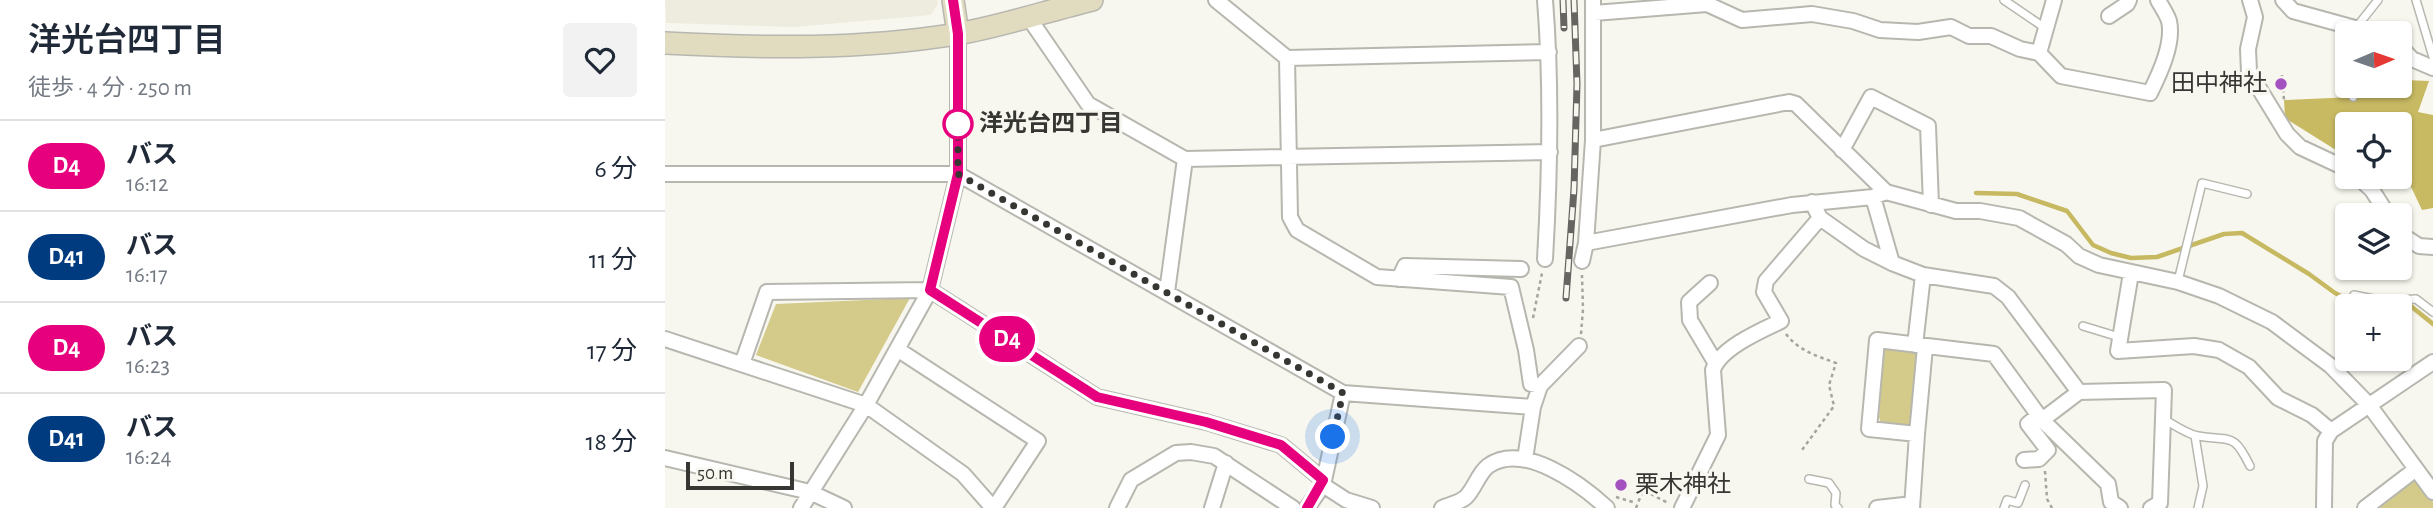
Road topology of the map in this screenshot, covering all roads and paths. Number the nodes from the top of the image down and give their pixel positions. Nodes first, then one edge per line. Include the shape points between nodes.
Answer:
1 (953, 0) edge
2 (1089, 0) edge
3 (1216, 0) edge
4 (1545, 0) edge
5 (2004, 0) edge
6 (2054, 0) edge
7 (2129, 0) edge
8 (2158, 0) edge
9 (2250, 0) edge
10 (2283, 0) edge
11 (2378, 0) edge
12 (2416, 0) edge
13 (1593, 7) edge
14 (2109, 16) dead end
15 (1029, 18) junction
16 (2364, 21) edge
17 (2335, 24) edge
18 (2045, 28) junction
19 (958, 34) junction
20 (665, 43) edge
21 (1549, 52) junction
22 (2039, 53) junction
23 (2433, 57) edge
24 (1287, 58) junction
25 (2412, 59) edge
26 (2433, 68) edge
27 (2282, 75) dead end
28 (2270, 107) junction
29 (1593, 140) junction
30 (1842, 150) junction
31 (1550, 152) junction
32 (1290, 157) junction
33 (1185, 159) junction
34 (2335, 163) edge
35 (665, 174) edge
36 (958, 174) junction
37 (2247, 194) dead end
38 (1879, 195) junction
39 (1812, 202) junction
40 (1931, 205) junction
41 (1820, 218) junction
42 (2412, 241) edge
43 (1586, 243) junction
44 (2433, 247) edge
45 (1545, 259) joint
46 (1582, 261) joint
47 (1892, 263) junction
48 (1521, 269) dead end
49 (2131, 273) junction
50 (1923, 275) junction
51 (1399, 279) junction
52 (2178, 282) junction
53 (1710, 284) dead end
54 (930, 290) junction
55 (1167, 292) junction
56 (2412, 299) edge
57 (2433, 312) edge
58 (1777, 323) junction
59 (1532, 325) joint
60 (2083, 326) dead end
61 (2119, 337) junction
62 (665, 339) edge
63 (1579, 346) joint
64 (1920, 346) junction
65 (897, 349) junction
66 (1526, 350) junction
67 (1716, 362) junction
68 (2433, 362) edge
69 (742, 364) junction
70 (1540, 386) junction
71 (2079, 392) junction
72 (1343, 393) junction
73 (2369, 404) junction
74 (866, 405) junction
75 (1533, 408) junction
76 (2040, 418) junction
77 (2163, 419) junction
78 (2331, 431) junction
79 (1917, 434) junction
80 (2195, 436) junction
81 (1802, 450) dead end
82 (665, 458) edge
83 (1525, 459) junction
84 (2030, 460) joint
85 (1226, 463) junction
86 (2250, 466) dead end
87 (2416, 469) junction
88 (1809, 479) dead end
89 (1323, 482) junction
90 (2025, 485) dead end
91 (810, 492) junction
92 (2433, 492) edge
93 (1622, 499) dead end
94 (1636, 506) edge
95 (801, 508) edge
96 (844, 508) edge
97 (993, 508) edge
98 (1117, 508) edge
99 (1212, 508) edge
100 (1293, 508) edge
101 (1307, 508) edge
102 (1372, 508) edge
103 (1442, 508) edge
104 (1607, 508) edge
105 (1669, 508) edge
106 (1682, 508) edge
107 (1838, 508) edge
108 (1877, 508) edge
109 (1910, 508) edge
110 (2004, 508) edge
111 (2052, 508) edge
112 (2120, 508) edge
113 (2151, 508) edge
114 (2198, 508) edge
115 (2325, 508) edge
116 (2365, 508) edge

1 - 19 street
2 - 15 street
3 - 24 street
4 - 21 street
5 - 18 lane
6 - 18 street
7 - 14 street
8 - 22 street via 2169,21 2168,37 2164,65 2150,93 2061,76
9 - 28 street via 2255,18 2248,49 2249,72
10 - 17 street via 2293,11
11 - 16 lane
12 - 23 lane
13 - 22 street via 1707,4 1742,20 1812,14 1880,30 1919,32 1951,27 1969,36 1991,36
13 - 29 street
15 - 19 street
15 - 33 street via 1088,104
18 - 22 street
19 - 20 street via 858,46
19 - 36 street
21 - 24 street
21 - 31 street
24 - 32 street
25 - 26 street
27 - 28 path via 2284,100
28 - 34 street via 2300,147
29 - 30 street via 1789,102
29 - 43 street
30 - 38 street
30 - 40 street via 1871,97 1928,125
31 - 32 street
31 - 45 street
32 - 33 street
32 - 51 street via 1290,217 1297,230 1377,277
33 - 55 street
35 - 36 street
36 - 54 street
36 - 55 street
37 - 52 lane via 2202,183
38 - 39 street
38 - 40 street
38 - 47 street
39 - 41 street
39 - 43 street
40 - 49 street via 2019,218 2080,256
41 - 47 street
41 - 58 street via 1766,281 1764,292 1781,321
42 - 44 street
43 - 46 street
45 - 59 path
46 - 63 path
47 - 50 street
48 - 51 street via 1405,266
49 - 52 street
49 - 61 street
50 - 64 street
50 - 71 street via 1994,286 2008,297
51 - 66 street via 1511,287
52 - 73 street via 2272,322 2331,366
53 - 67 street via 1689,302 1690,320
54 - 65 street
54 - 69 street via 767,292
54 - 89 street via 1097,397 1281,445
55 - 72 street
56 - 57 lane
58 - 67 street via 1743,340
58 - 81 path via 1793,343 1836,363 1829,385 1834,406
59 - 66 street
60 - 61 lane
61 - 78 street via 2118,351 2194,346 2219,350 2249,367 2278,398 2312,415
62 - 69 street
63 - 70 street
64 - 76 street via 1994,354
64 - 79 street
64 - 79 street via 1877,340 1869,429
65 - 74 street
65 - 97 street via 1038,442
66 - 70 street via 1531,384
67 - 106 street via 1718,435
68 - 73 street
69 - 74 street
70 - 75 street
71 - 76 street
71 - 77 street via 2164,390
72 - 75 street
72 - 89 street
73 - 78 street
73 - 87 street
74 - 91 street
74 - 97 street via 963,474
75 - 83 street
76 - 84 street via 2028,424 2048,450
76 - 112 street via 2108,484 2111,502
77 - 80 lane
77 - 113 street via 2160,503
78 - 115 street via 2325,441
79 - 109 street
80 - 86 lane via 2231,439 2241,446
80 - 114 lane via 2203,486
82 - 91 street
83 - 103 street via 1502,458 1486,468 1465,498
83 - 104 street via 1572,479
84 - 111 path via 2045,467
85 - 98 street via 1214,456 1177,453 1131,481
85 - 99 street
85 - 100 street
87 - 92 street
87 - 116 street
88 - 107 lane via 1829,483
89 - 101 street
89 - 102 street via 1346,500
90 - 110 lane via 2018,503 2007,500
91 - 95 street
91 - 96 street
93 - 94 path
94 - 105 path via 1643,490 1671,505
108 - 109 street

